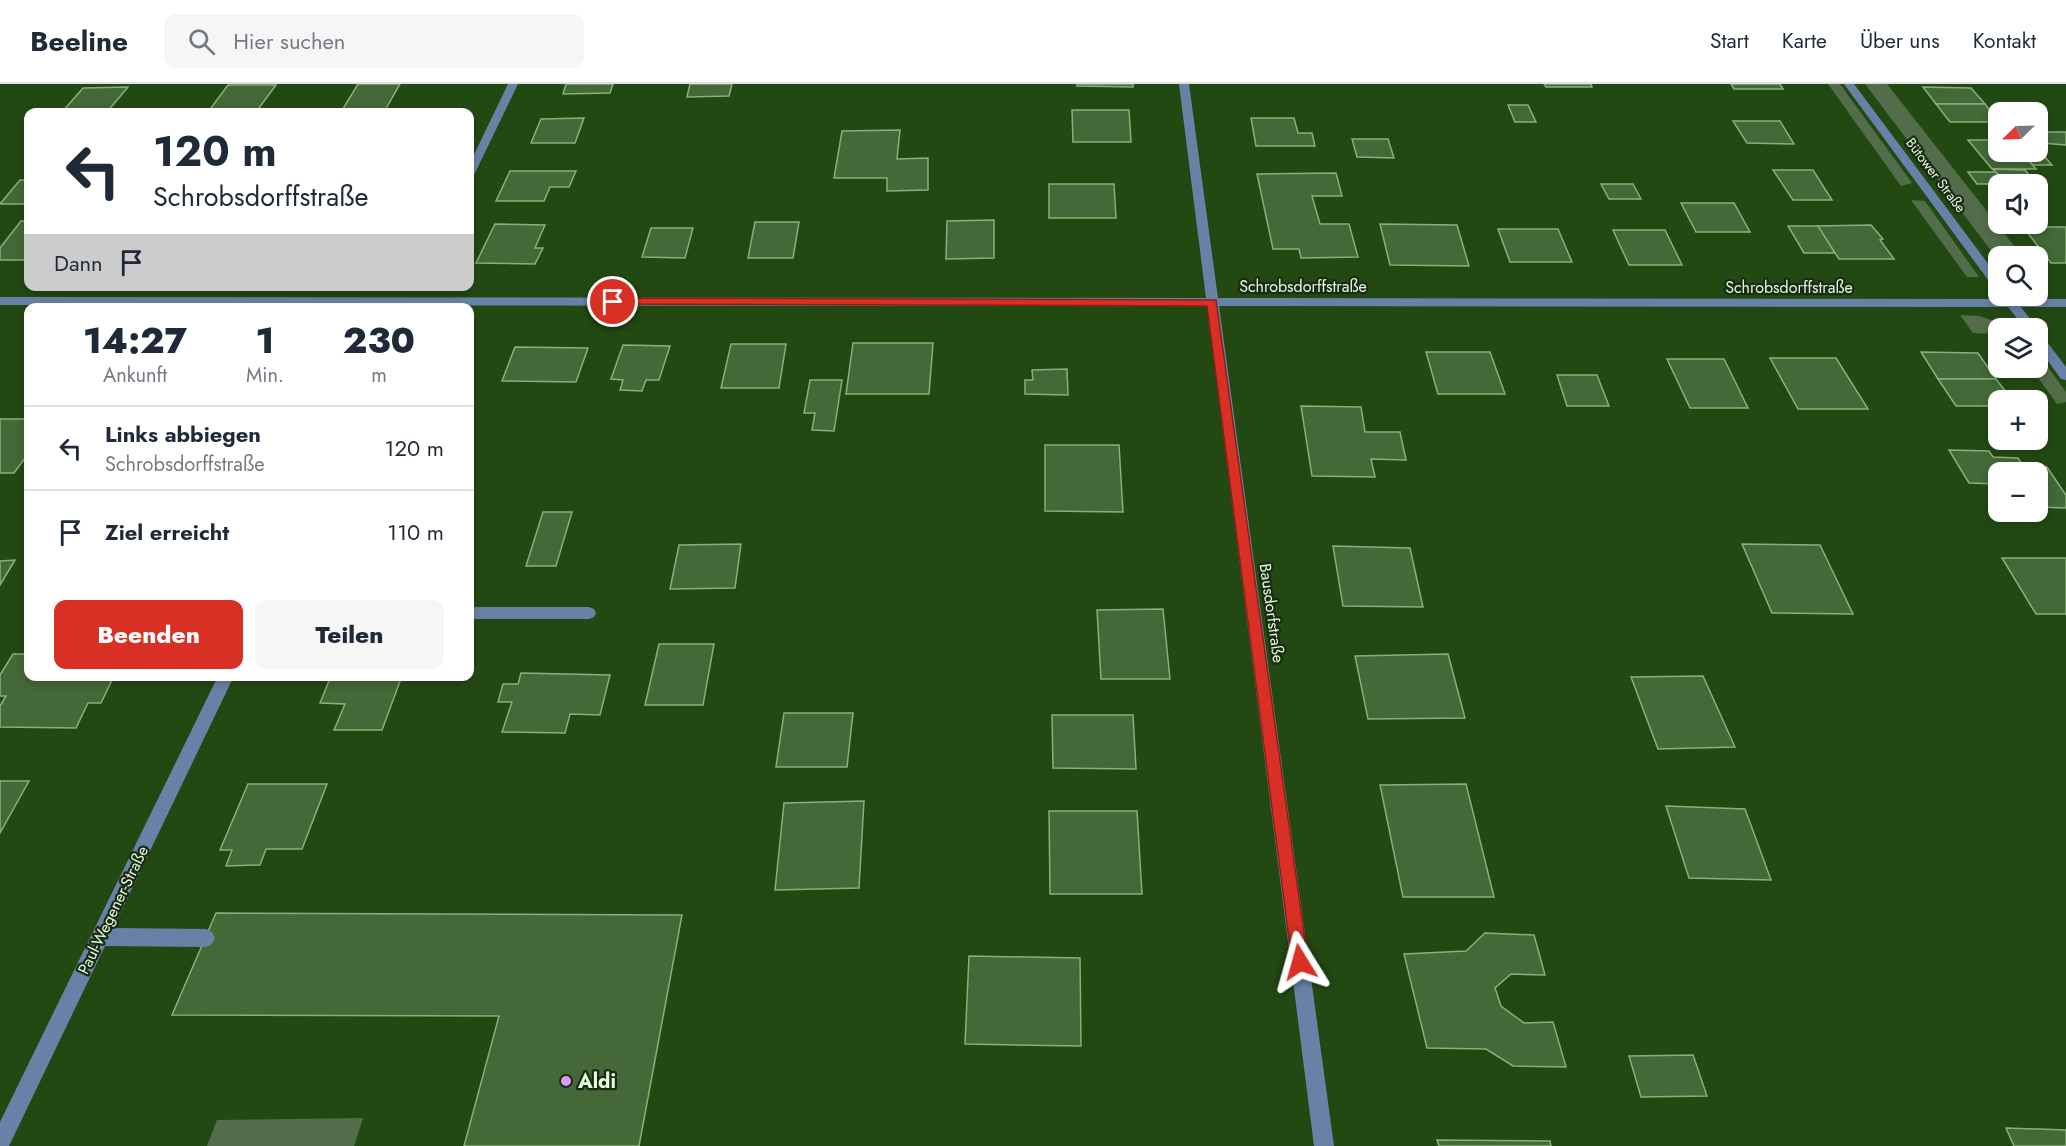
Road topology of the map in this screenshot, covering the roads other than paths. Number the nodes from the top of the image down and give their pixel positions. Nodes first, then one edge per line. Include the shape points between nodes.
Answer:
1 (513, 84) edge
2 (1184, 84) edge
3 (1849, 84) edge
4 (474, 165) edge
5 (1988, 272) edge
6 (1988, 299) edge
7 (0, 301) edge
8 (1212, 302) junction
9 (2048, 302) edge
10 (270, 303) edge
11 (2066, 303) edge
12 (474, 304) edge
13 (2014, 306) edge
14 (2023, 318) edge
15 (2048, 352) edge
16 (2066, 376) edge
17 (474, 613) edge
18 (588, 613) dead end
19 (224, 681) edge
20 (100, 937) junction
21 (206, 938) dead end
22 (0, 1143) edge
23 (1324, 1146) edge

1 - 4 street
2 - 8 street, Bausdorfstraße
3 - 5 street, Bütower Straße
6 - 8 street, Schrobsdorffstraße
7 - 10 street, Schrobsdorffstraße
8 - 12 street, Schrobsdorffstraße
8 - 23 street, Bausdorfstraße
9 - 11 street, Schrobsdorffstraße
13 - 14 street
15 - 16 street
17 - 18 street
19 - 20 street, Paul-Wegener-Straße
20 - 21 street
20 - 22 street, Paul-Wegener-Straße

